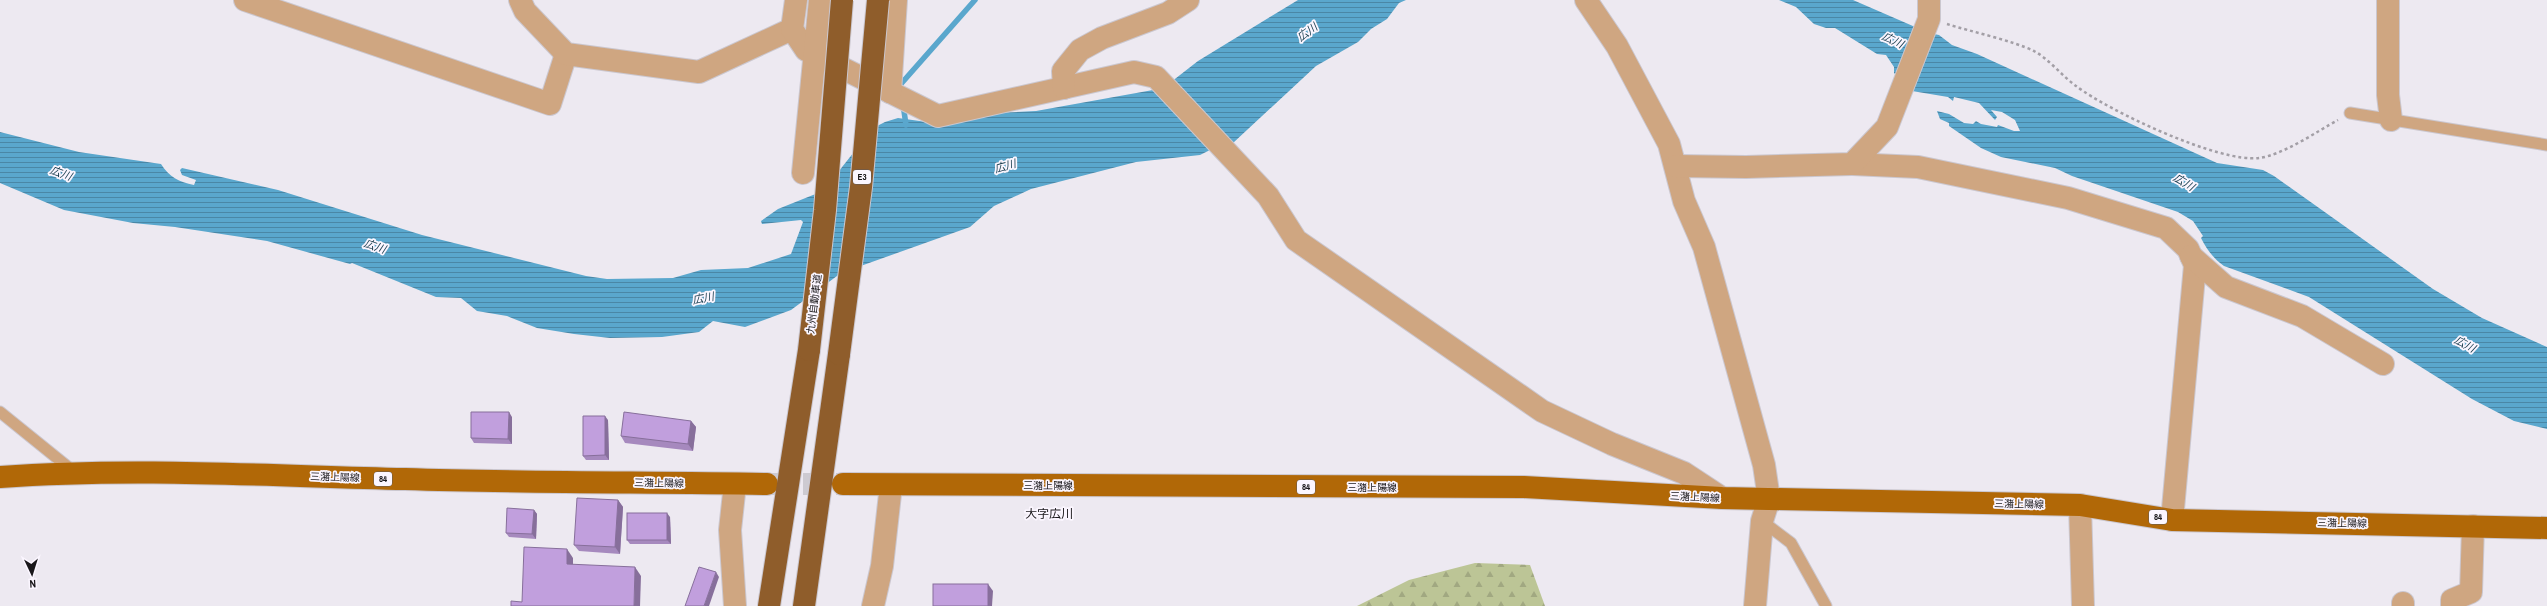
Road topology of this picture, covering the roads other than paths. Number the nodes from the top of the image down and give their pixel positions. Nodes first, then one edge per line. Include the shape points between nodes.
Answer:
1 (245, 0) edge
2 (520, 0) edge
3 (796, 0) edge
4 (820, 0) edge
5 (842, 0) edge
6 (878, 0) edge
7 (896, 0) edge
8 (1188, 0) edge
9 (1586, 0) edge
10 (2388, 0) edge
11 (1928, 15) edge
12 (792, 29) junction
13 (566, 54) junction
14 (815, 54) junction
15 (1064, 88) junction
16 (890, 92) junction
17 (2350, 113) road end
18 (2391, 120) junction
19 (2547, 145) edge
20 (1852, 164) junction
21 (1676, 166) junction
22 (803, 173) dead end
23 (2191, 256) junction
24 (2383, 364) dead end
25 (0, 412) edge
26 (74, 472) junction
27 (0, 477) edge
28 (735, 484) junction
29 (767, 484) tunnel mouth
30 (843, 484) tunnel mouth
31 (891, 485) junction
32 (1722, 498) junction
33 (1769, 499) junction
34 (2080, 505) junction
35 (2172, 520) junction
36 (1762, 521) junction
37 (2473, 526) junction
38 (2547, 528) edge
39 (735, 606) edge
40 (769, 606) edge
41 (804, 606) edge
42 (873, 606) edge
43 (1755, 606) edge
44 (1826, 606) edge
45 (2083, 606) edge
46 (2452, 606) edge

1 - 13 street via 550,104
2 - 13 street via 525,10
3 - 12 street
4 - 14 street
5 - 40 highway, 九州自動車道, bridge via 825,210 809,350
6 - 41 highway, E3, bridge via 861,187
7 - 16 street
8 - 15 street via 1168,13 1102,38 1080,50 1063,71
9 - 21 street via 1617,46 1669,144
10 - 18 street via 2388,95
11 - 20 street via 1887,127
12 - 13 street via 699,72
12 - 14 street via 806,50
14 - 16 street
14 - 22 street
15 - 16 street via 938,116
15 - 32 street via 1134,72 1156,77 1268,196 1296,240 1542,411 1612,444 1684,473
17 - 18 lane
18 - 19 lane
20 - 21 street
20 - 23 street via 1918,167 2068,198 2166,228 2188,249
21 - 33 street via 1684,201 1704,247 1764,465
23 - 24 street via 2226,288 2302,316
23 - 35 street via 2194,265
25 - 26 lane
26 - 27 main road, 三潴上陽線 / 84
26 - 28 main road, 三潴上陽線 / 84 via 133,471 406,480
28 - 29 main road, 三潴上陽線 / 84
28 - 39 street via 730,530
30 - 31 main road, 三潴上陽線 / 84
31 - 32 main road, 三潴上陽線 / 84 via 1524,488
31 - 42 street via 882,566
32 - 33 main road, 三潴上陽線 / 84
33 - 34 main road, 三潴上陽線 / 84
33 - 36 street
34 - 35 main road, 三潴上陽線 / 84
34 - 45 street
35 - 37 main road, 三潴上陽線 / 84
36 - 43 street
36 - 44 lane via 1791,543
37 - 38 main road, 三潴上陽線 / 84
37 - 46 street via 2471,592 2452,600

